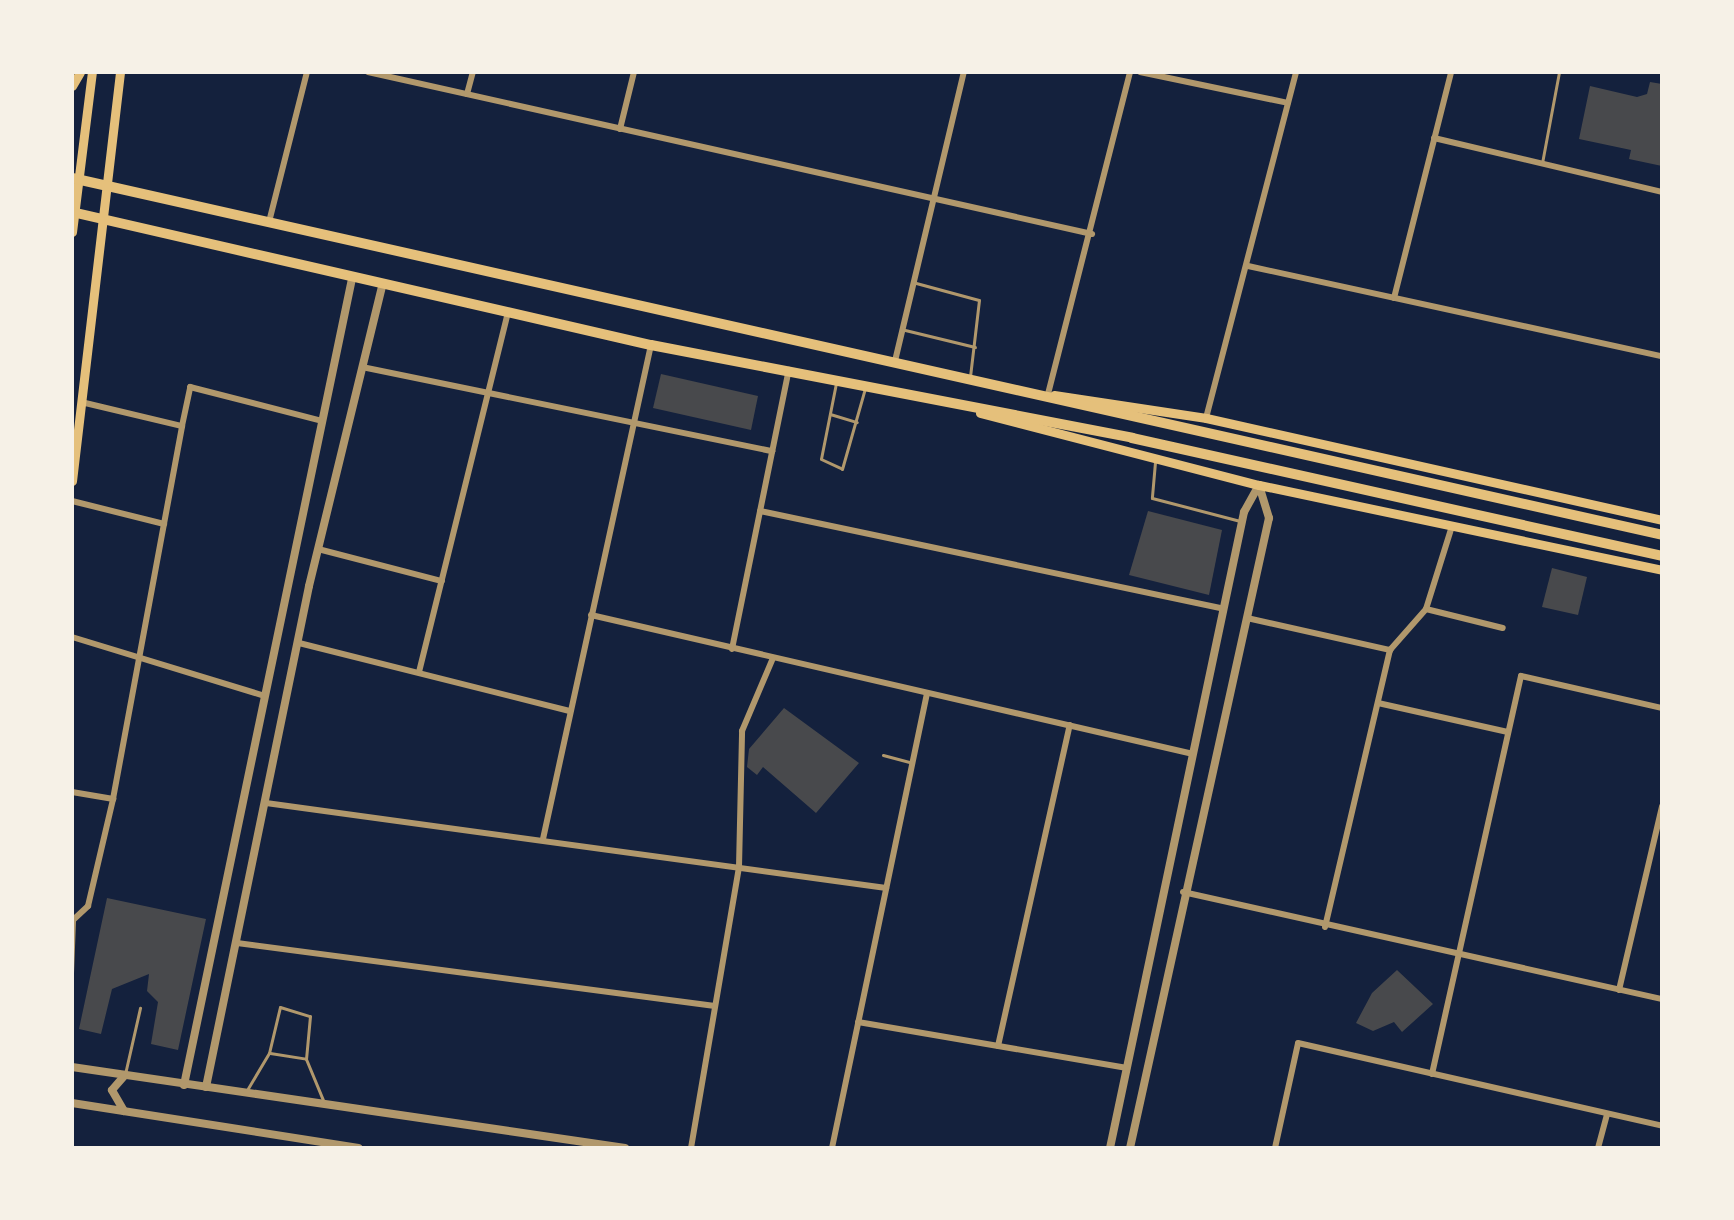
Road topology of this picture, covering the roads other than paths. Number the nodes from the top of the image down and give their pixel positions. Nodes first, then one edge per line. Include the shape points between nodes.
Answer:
1 (80, 72) edge
2 (92, 72) edge
3 (120, 72) edge
4 (307, 72) edge
5 (368, 72) edge
6 (473, 72) edge
7 (634, 72) edge
8 (964, 72) edge
9 (1130, 72) edge
10 (1140, 72) edge
11 (1296, 72) edge
12 (1451, 72) edge
13 (1559, 72) edge
14 (72, 86) edge
15 (467, 94) junction
16 (1288, 103) junction
17 (620, 129) junction
18 (1434, 138) junction
19 (1542, 164) junction
20 (76, 179) edge
21 (105, 186) junction
22 (1662, 192) edge
23 (934, 199) junction
24 (73, 212) edge
25 (103, 218) junction
26 (269, 222) junction
27 (72, 232) edge
28 (1092, 234) junction
29 (1248, 266) junction
30 (352, 279) junction
31 (914, 282) junction
32 (382, 286) junction
33 (1394, 298) junction
34 (508, 313) junction
35 (902, 329) junction
36 (651, 345) junction
37 (975, 347) junction
38 (1662, 356) edge
39 (895, 361) junction
40 (362, 367) junction
41 (790, 369) junction
42 (970, 377) junction
43 (837, 379) junction
44 (866, 386) junction
45 (487, 393) junction
46 (1048, 394) junction
47 (922, 398) junction
48 (81, 402) junction
49 (830, 414) junction
50 (1206, 418) junction
51 (322, 421) junction
52 (635, 422) junction
53 (858, 422) junction
54 (182, 426) junction
55 (773, 451) junction
56 (1156, 459) junction
57 (72, 481) edge
58 (1259, 485) junction
59 (72, 501) edge
60 (760, 511) junction
61 (1662, 520) edge
62 (1242, 522) junction
63 (164, 524) junction
64 (1452, 526) junction
65 (1662, 535) edge
66 (318, 549) junction
67 (1662, 556) edge
68 (1662, 570) edge
69 (442, 581) junction
70 (288, 585) junction
71 (309, 586) junction
72 (1224, 609) junction
73 (1426, 609) junction
74 (591, 615) junction
75 (1247, 618) junction
76 (1503, 628) dead end
77 (72, 637) edge
78 (299, 643) junction
79 (732, 649) junction
80 (1390, 650) junction
81 (139, 657) junction
82 (773, 658) junction
83 (419, 672) junction
84 (927, 694) junction
85 (265, 696) junction
86 (1378, 703) junction
87 (1662, 708) edge
88 (570, 711) junction
89 (1070, 725) junction
90 (1508, 732) junction
91 (1193, 754) junction
92 (883, 755) dead end
93 (912, 763) junction
94 (72, 792) edge
95 (1185, 795) junction
96 (113, 799) junction
97 (1203, 800) junction
98 (266, 803) junction
99 (1662, 806) edge
100 (543, 839) junction
101 (739, 867) junction
102 (886, 888) junction
103 (1183, 892) junction
104 (73, 921) edge
105 (1325, 927) junction
106 (237, 943) junction
107 (1459, 955) junction
108 (72, 973) edge
109 (1619, 990) junction
110 (1662, 999) edge
111 (715, 1006) junction
112 (140, 1008) dead end
113 (858, 1022) junction
114 (998, 1046) junction
115 (269, 1053) junction
116 (306, 1059) junction
117 (72, 1067) edge
118 (1127, 1068) junction
119 (1432, 1074) junction
120 (125, 1075) junction
121 (184, 1085) junction
122 (206, 1087) junction
123 (246, 1093) junction
124 (72, 1103) edge
125 (324, 1104) junction
126 (124, 1111) junction
127 (1607, 1114) junction
128 (1662, 1126) edge
129 (358, 1148) edge
130 (625, 1148) edge
131 (691, 1148) edge
132 (832, 1148) edge
133 (1110, 1148) edge
134 (1130, 1148) edge
135 (1275, 1148) edge
136 (1598, 1148) edge

1 - 14 main road
2 - 20 main road
3 - 21 main road
4 - 26 street
5 - 15 street
6 - 15 street
7 - 17 street
8 - 23 street
9 - 28 street
10 - 16 street
11 - 16 street
12 - 18 street
13 - 19 lane
15 - 17 street
16 - 29 street
17 - 23 street
18 - 19 street
18 - 33 street
19 - 22 street
20 - 21 main road
20 - 24 main road
21 - 25 main road
21 - 26 main road
23 - 28 street
23 - 31 street
24 - 25 main road
24 - 27 main road
25 - 30 main road
25 - 48 main road
26 - 39 main road
28 - 46 street
29 - 33 street
29 - 50 street
30 - 32 main road
30 - 51 street
31 - 35 street
31 - 37 lane via 979,300
32 - 34 main road
32 - 40 street
33 - 38 street
34 - 36 main road
34 - 45 street
35 - 37 lane
35 - 39 street
36 - 41 main road
36 - 52 street
37 - 42 lane
39 - 42 main road
40 - 45 street
40 - 66 street
41 - 43 main road
41 - 55 street
42 - 46 main road
43 - 44 main road
43 - 49 lane
44 - 47 main road
44 - 53 lane
45 - 52 street
45 - 69 street
46 - 50 main road
46 - 65 main road via 1133,418
47 - 56 main road
47 - 67 main road via 1132,438
48 - 54 street
48 - 57 main road
49 - 53 lane
49 - 53 lane via 821,459 842,469
50 - 61 main road
51 - 54 street via 190,387
51 - 70 street
52 - 55 street
52 - 74 street
54 - 63 street
55 - 60 street
56 - 58 main road
56 - 62 lane via 1152,498
58 - 62 street
58 - 64 main road
58 - 75 street via 1269,518
59 - 63 street
60 - 72 street
60 - 79 street
62 - 72 street
63 - 81 street
64 - 68 main road
64 - 73 street
66 - 69 street
66 - 71 street
69 - 83 street
70 - 71 street
70 - 85 street
71 - 78 street
72 - 91 street
73 - 76 street
73 - 80 street
74 - 79 street
74 - 88 street
75 - 80 street
75 - 97 street
77 - 81 street
78 - 83 street
78 - 98 street
79 - 82 street
80 - 86 street
81 - 85 street
81 - 96 street
82 - 84 street
82 - 101 street via 742,731
83 - 88 street
84 - 89 street
84 - 93 street
85 - 121 street
86 - 90 street
86 - 105 street
87 - 90 street via 1521,676
88 - 100 street
89 - 91 street
89 - 114 street
90 - 107 street
91 - 95 street
92 - 93 lane
93 - 102 street
94 - 96 street
95 - 97 street
95 - 118 street
96 - 104 street via 88,906
97 - 103 street
98 - 100 street
98 - 106 street
99 - 109 street
100 - 101 street
101 - 102 street
101 - 111 street
102 - 113 street
103 - 105 street
103 - 134 street
104 - 108 lane
105 - 107 street
106 - 111 street
106 - 122 street
107 - 109 street
107 - 119 street
109 - 110 street
111 - 131 street
112 - 120 lane
113 - 114 street
113 - 132 street
114 - 118 street
115 - 116 lane
115 - 116 lane via 274,1013 305,1011
115 - 123 lane
116 - 125 lane
117 - 120 street
118 - 133 street
119 - 127 street
119 - 135 street via 1298,1043
120 - 121 street
120 - 126 street via 112,1090
121 - 122 street
122 - 123 street
123 - 125 street
124 - 126 street
125 - 130 street
126 - 129 street
127 - 128 street
127 - 136 street

